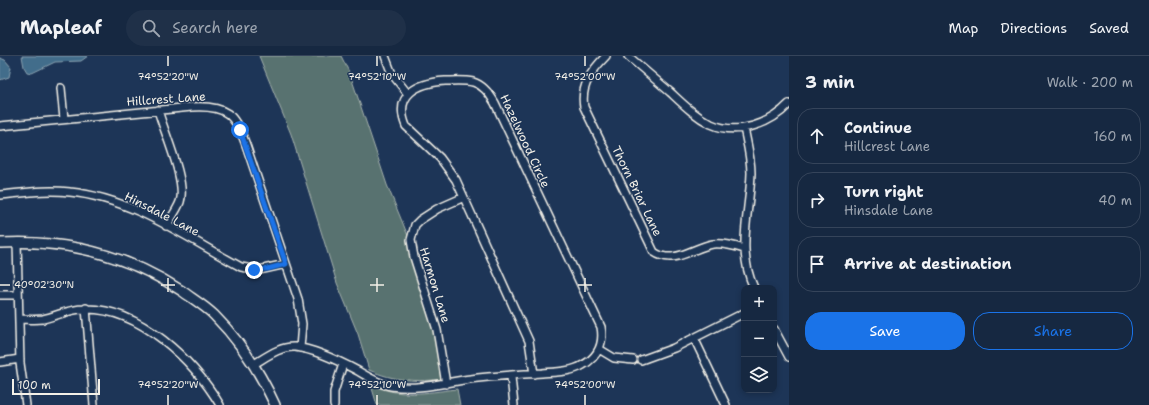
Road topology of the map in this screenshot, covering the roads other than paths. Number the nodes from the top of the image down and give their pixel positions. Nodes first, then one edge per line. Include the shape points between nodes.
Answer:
1 (385, 56) edge
2 (606, 56) edge
3 (628, 56) edge
4 (61, 88) dead end
5 (408, 94) junction
6 (789, 104) edge
7 (158, 110) junction
8 (64, 119) junction
9 (0, 126) edge
10 (744, 128) junction
11 (0, 195) edge
12 (462, 198) junction
13 (166, 226) junction
14 (17, 242) junction
15 (0, 243) edge
16 (744, 249) junction
17 (286, 264) junction
18 (753, 285) edge
19 (0, 295) edge
20 (18, 295) junction
21 (86, 308) junction
22 (741, 314) edge
23 (19, 319) junction
24 (777, 335) edge
25 (694, 338) junction
26 (300, 348) junction
27 (599, 349) junction
28 (789, 357) edge
29 (20, 359) junction
30 (633, 360) dead end
31 (641, 360) dead end
32 (0, 362) edge
33 (254, 364) junction
34 (343, 364) junction
35 (534, 374) junction
36 (511, 376) junction
37 (446, 384) junction
38 (26, 405) edge
39 (94, 405) edge
40 (220, 405) edge
41 (276, 405) edge
42 (334, 405) edge
43 (514, 405) edge
44 (726, 405) edge

1 - 5 street via 392,74
2 - 16 street, Thorn Briar Lane via 586,82 584,107 654,252 672,257 722,243
3 - 10 street via 683,105 703,119 720,127
4 - 8 street
5 - 12 street via 403,103 406,126 446,166 456,180
5 - 27 street, Hazelwood Circle via 424,84 459,80 480,85 491,96 601,327
6 - 10 street via 767,121
7 - 8 street, Hillcrest Lane
7 - 13 street via 181,187 180,202
7 - 17 street, Hillcrest Lane via 208,106 222,109 233,118 246,145
8 - 9 street, Hillcrest Lane
10 - 16 street via 751,170
11 - 13 street, Hinsdale Lane via 45,191 87,194 128,207
12 - 35 street via 529,341
12 - 37 street, Harmon Lane via 420,220 415,225 411,240 437,330
13 - 17 street, Hinsdale Lane via 241,267 259,270
14 - 15 street
14 - 20 street
14 - 33 street via 64,244 119,259 150,272 214,314
16 - 18 street
17 - 26 street, Hillcrest Lane via 302,316
19 - 20 street
20 - 23 street
21 - 23 street via 43,318
21 - 39 street
21 - 40 street via 104,310 129,319 162,340 196,372
22 - 25 street
23 - 29 street
24 - 28 street
25 - 31 street
25 - 44 street
26 - 33 street via 283,348
26 - 34 street
27 - 30 street via 614,358
27 - 35 street via 593,358 581,366
29 - 32 street
29 - 38 street
33 - 41 street
34 - 37 street via 391,386
34 - 42 street via 334,392
35 - 36 street
36 - 37 street
36 - 43 street

